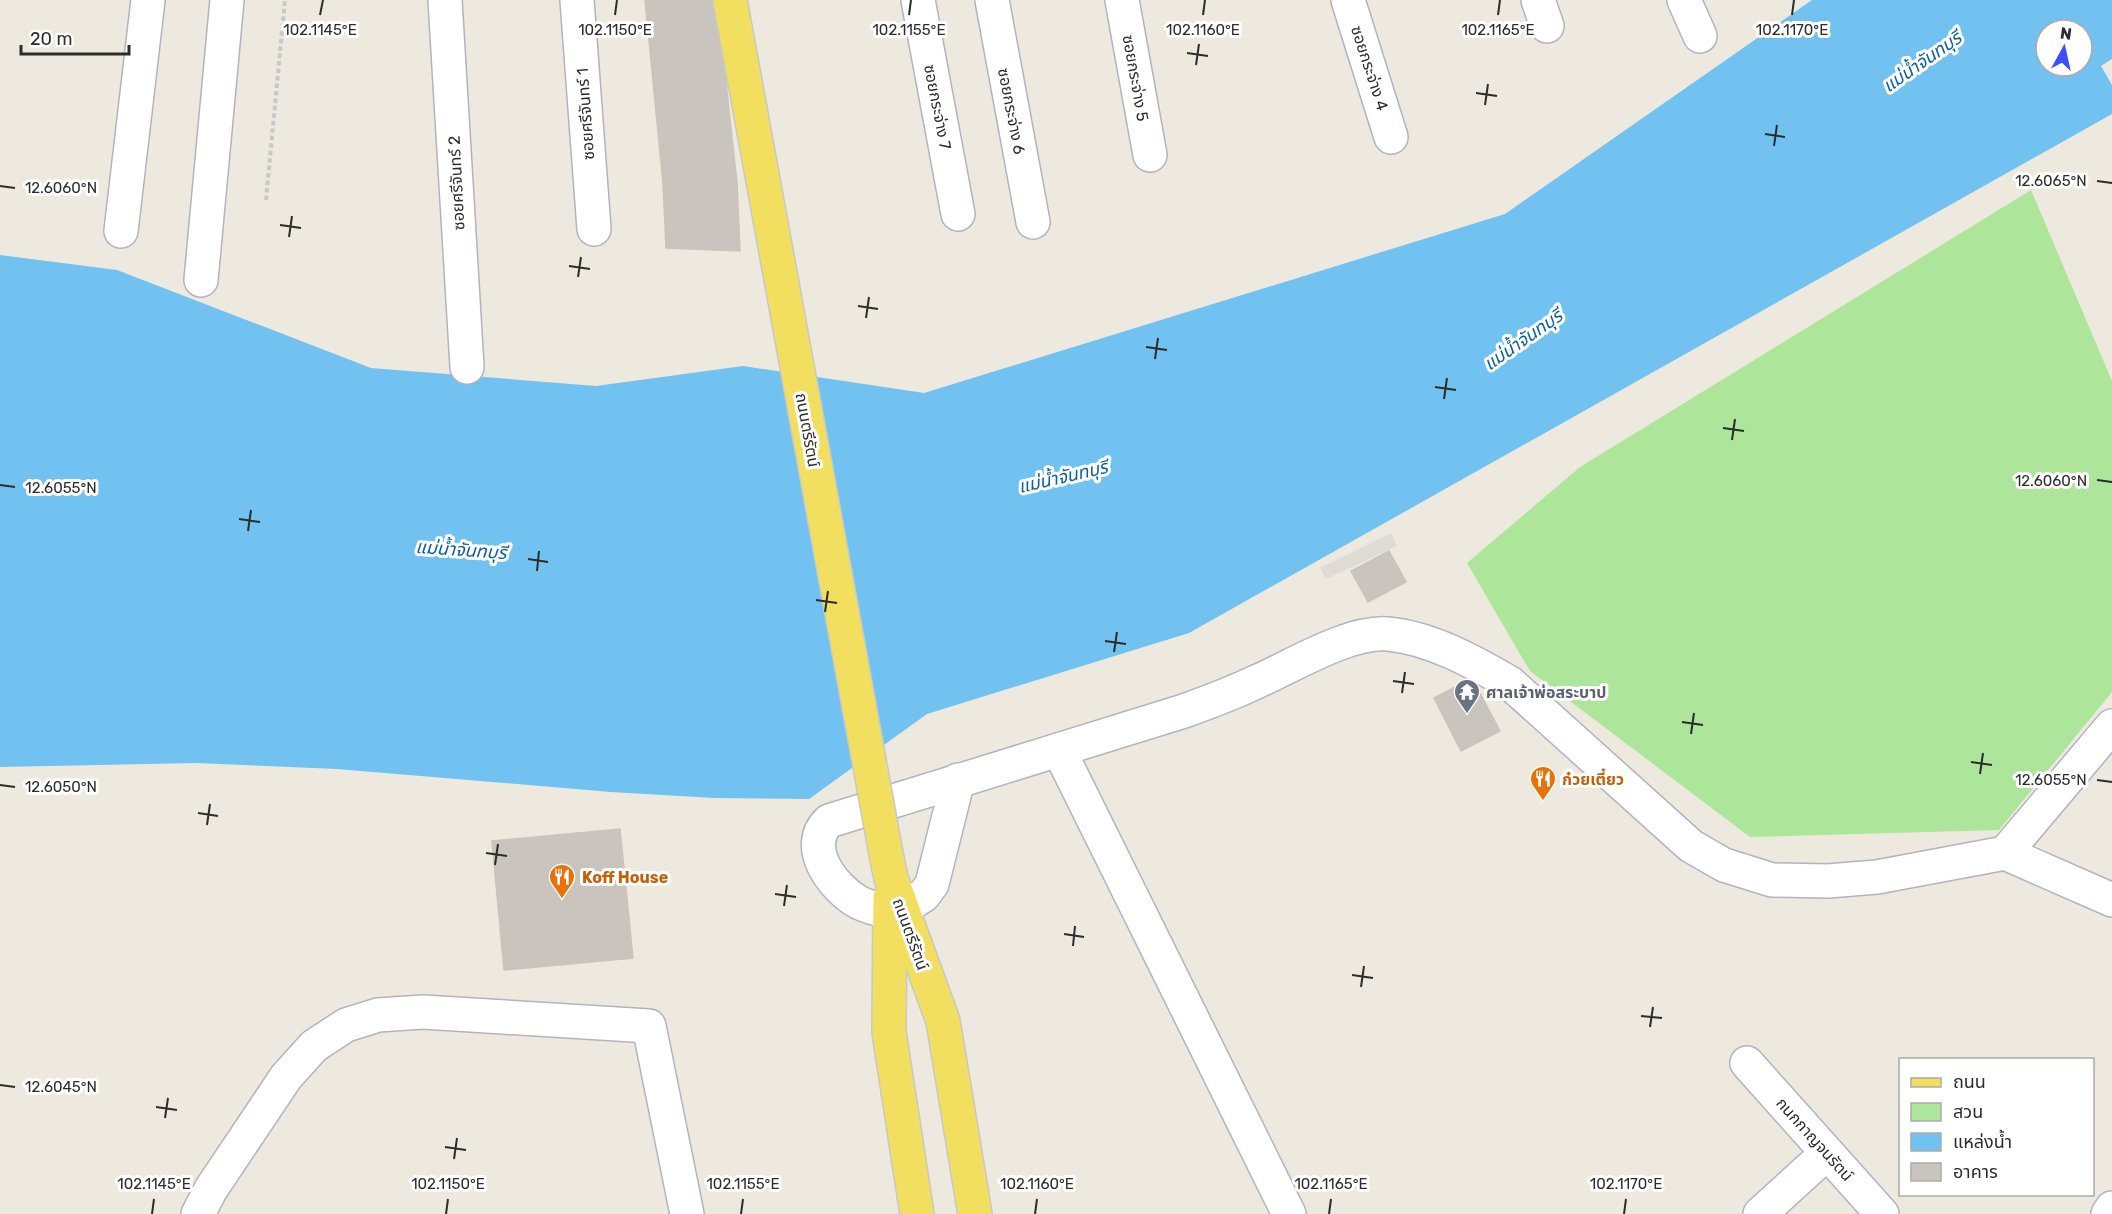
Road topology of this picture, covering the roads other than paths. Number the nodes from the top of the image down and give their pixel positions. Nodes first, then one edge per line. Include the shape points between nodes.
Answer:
1 (148, 0) edge
2 (227, 0) edge
3 (445, 0) edge
4 (577, 0) edge
5 (730, 0) edge
6 (918, 0) edge
7 (992, 0) edge
8 (1122, 0) edge
9 (1348, 0) edge
10 (1684, 0) edge
11 (1700, 36) dead end
12 (1391, 137) dead end
13 (1149, 155) dead end
14 (958, 214) dead end
15 (1033, 222) dead end
16 (594, 229) dead end
17 (120, 231) dead end
18 (201, 280) dead end
19 (467, 367) dead end
20 (2112, 726) edge
21 (1059, 750) junction
22 (958, 780) junction
23 (2005, 853) junction
24 (2112, 900) edge
25 (896, 911) junction
26 (1747, 1063) dead end
27 (1827, 1153) junction
28 (2112, 1208) edge
29 (198, 1214) edge
30 (687, 1214) edge
31 (917, 1214) edge
32 (975, 1214) edge
33 (1289, 1214) edge
34 (1760, 1214) edge
35 (1882, 1214) edge
36 (2108, 1214) edge

1 - 17 street
2 - 18 street
3 - 19 street, ซอยศรีจันทร์ 2
4 - 16 street, ซอยศรีจันทร์ 1
5 - 25 main road, ถนนตรีรัตน์, bridge
6 - 14 street, ซอยกระจ่าง 7
7 - 15 street, ซอยกระจ่าง 6
8 - 13 street, ซอยกระจ่าง 5
9 - 12 street, ซอยกระจ่าง 4
10 - 11 street
20 - 23 street
21 - 22 street
21 - 23 street via 1235,692 1344,642 1387,634 1447,651 1510,683 1690,846 1724,866 1772,880 1828,881 1877,877
21 - 33 street
22 - 25 street via 932,884 924,895
22 - 25 street via 840,815 821,828 818,850 837,885 859,902
23 - 24 street
25 - 31 main road, ถนนตรีรัตน์ via 889,1032
25 - 32 main road, ถนนตรีรัตน์ via 943,1020
26 - 27 street, กนกกาญจนรัตน์
27 - 34 street
27 - 35 street, กนกกาญจนรัตน์
28 - 36 street
29 - 30 street via 286,1077 314,1046 346,1025 378,1015 423,1012 649,1026

